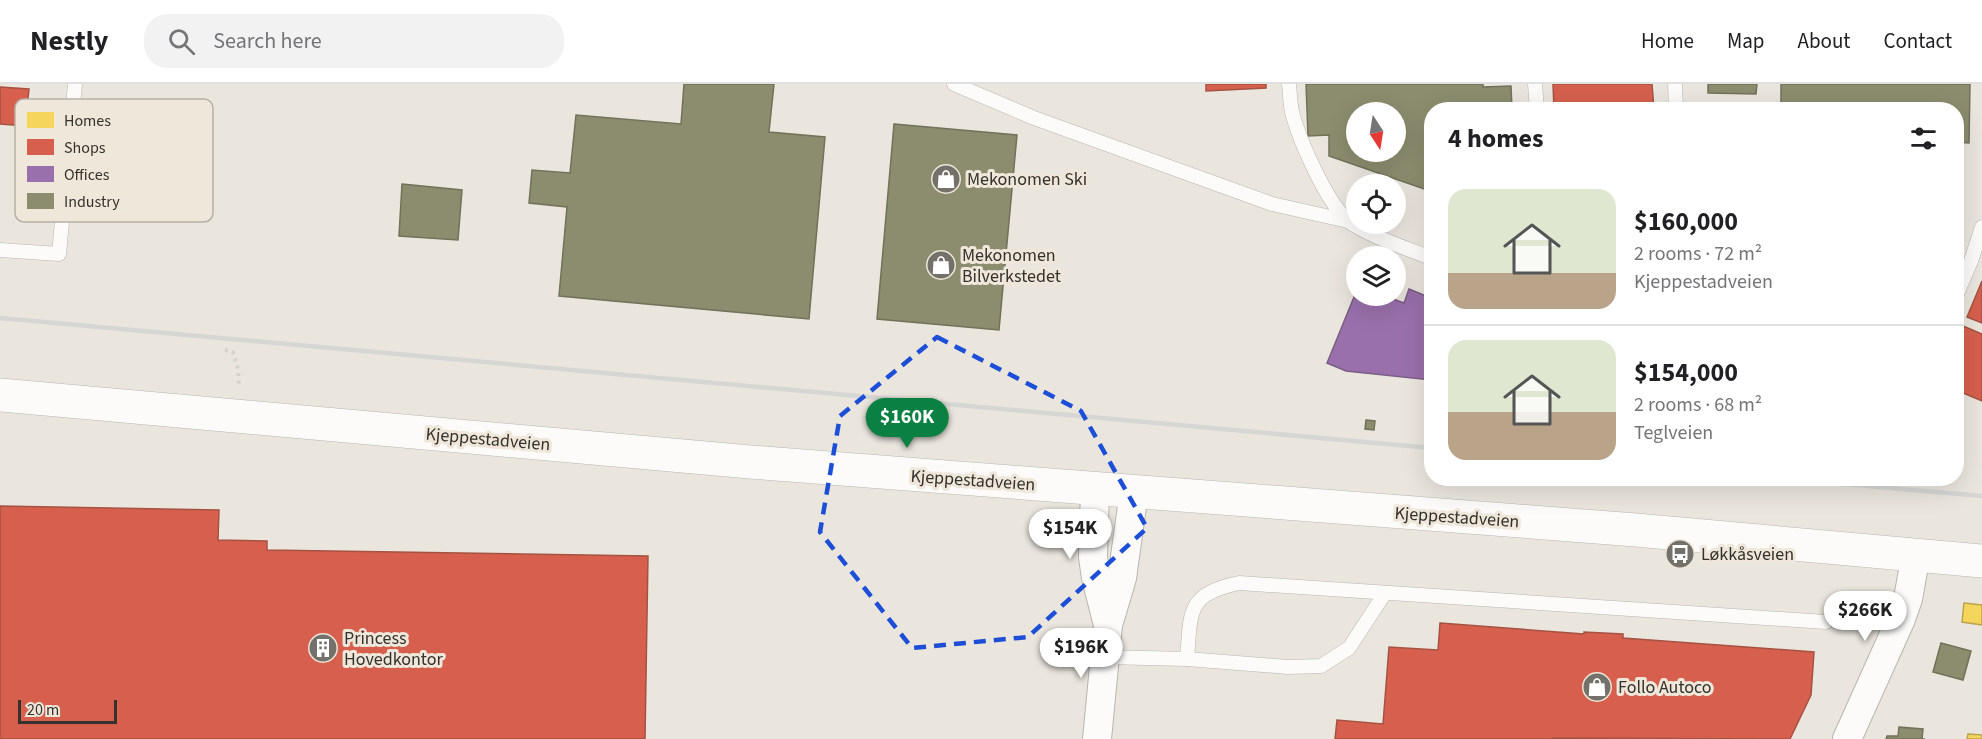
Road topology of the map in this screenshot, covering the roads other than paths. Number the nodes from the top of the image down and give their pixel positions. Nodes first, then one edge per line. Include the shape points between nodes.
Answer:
1 (75, 84) edge
2 (954, 84) edge
3 (1289, 84) edge
4 (1535, 84) edge
5 (1675, 84) edge
6 (74, 99) edge
7 (1536, 102) edge
8 (1676, 102) edge
9 (1346, 219) edge
10 (1346, 221) edge
11 (62, 222) edge
12 (1982, 227) edge
13 (1377, 234) edge
14 (0, 250) edge
15 (1424, 255) edge
16 (1964, 277) edge
17 (0, 395) edge
18 (1095, 489) junction
19 (1134, 492) junction
20 (1916, 554) junction
21 (1982, 561) edge
22 (1385, 593) junction
23 (1826, 622) dead end
24 (1108, 625) junction
25 (1106, 657) junction
26 (1187, 659) junction
27 (1097, 739) edge
28 (1847, 739) edge

1 - 6 lane
2 - 10 lane via 1034,118 1272,204
3 - 9 lane via 1298,130 1323,187
4 - 7 lane
5 - 8 lane
11 - 14 lane via 59,254
12 - 16 lane
13 - 15 lane
17 - 18 main road, Kjeppestadveien
18 - 19 main road, Kjeppestadveien
18 - 24 street via 1093,557
19 - 20 main road, Kjeppestadveien
19 - 24 street via 1122,578
20 - 21 main road, Kjeppestadveien
20 - 28 street via 1901,619
22 - 23 lane
22 - 26 lane via 1349,648 1321,666
22 - 26 lane via 1239,583 1217,588 1198,600 1191,614
24 - 25 street
25 - 26 lane
25 - 27 street

